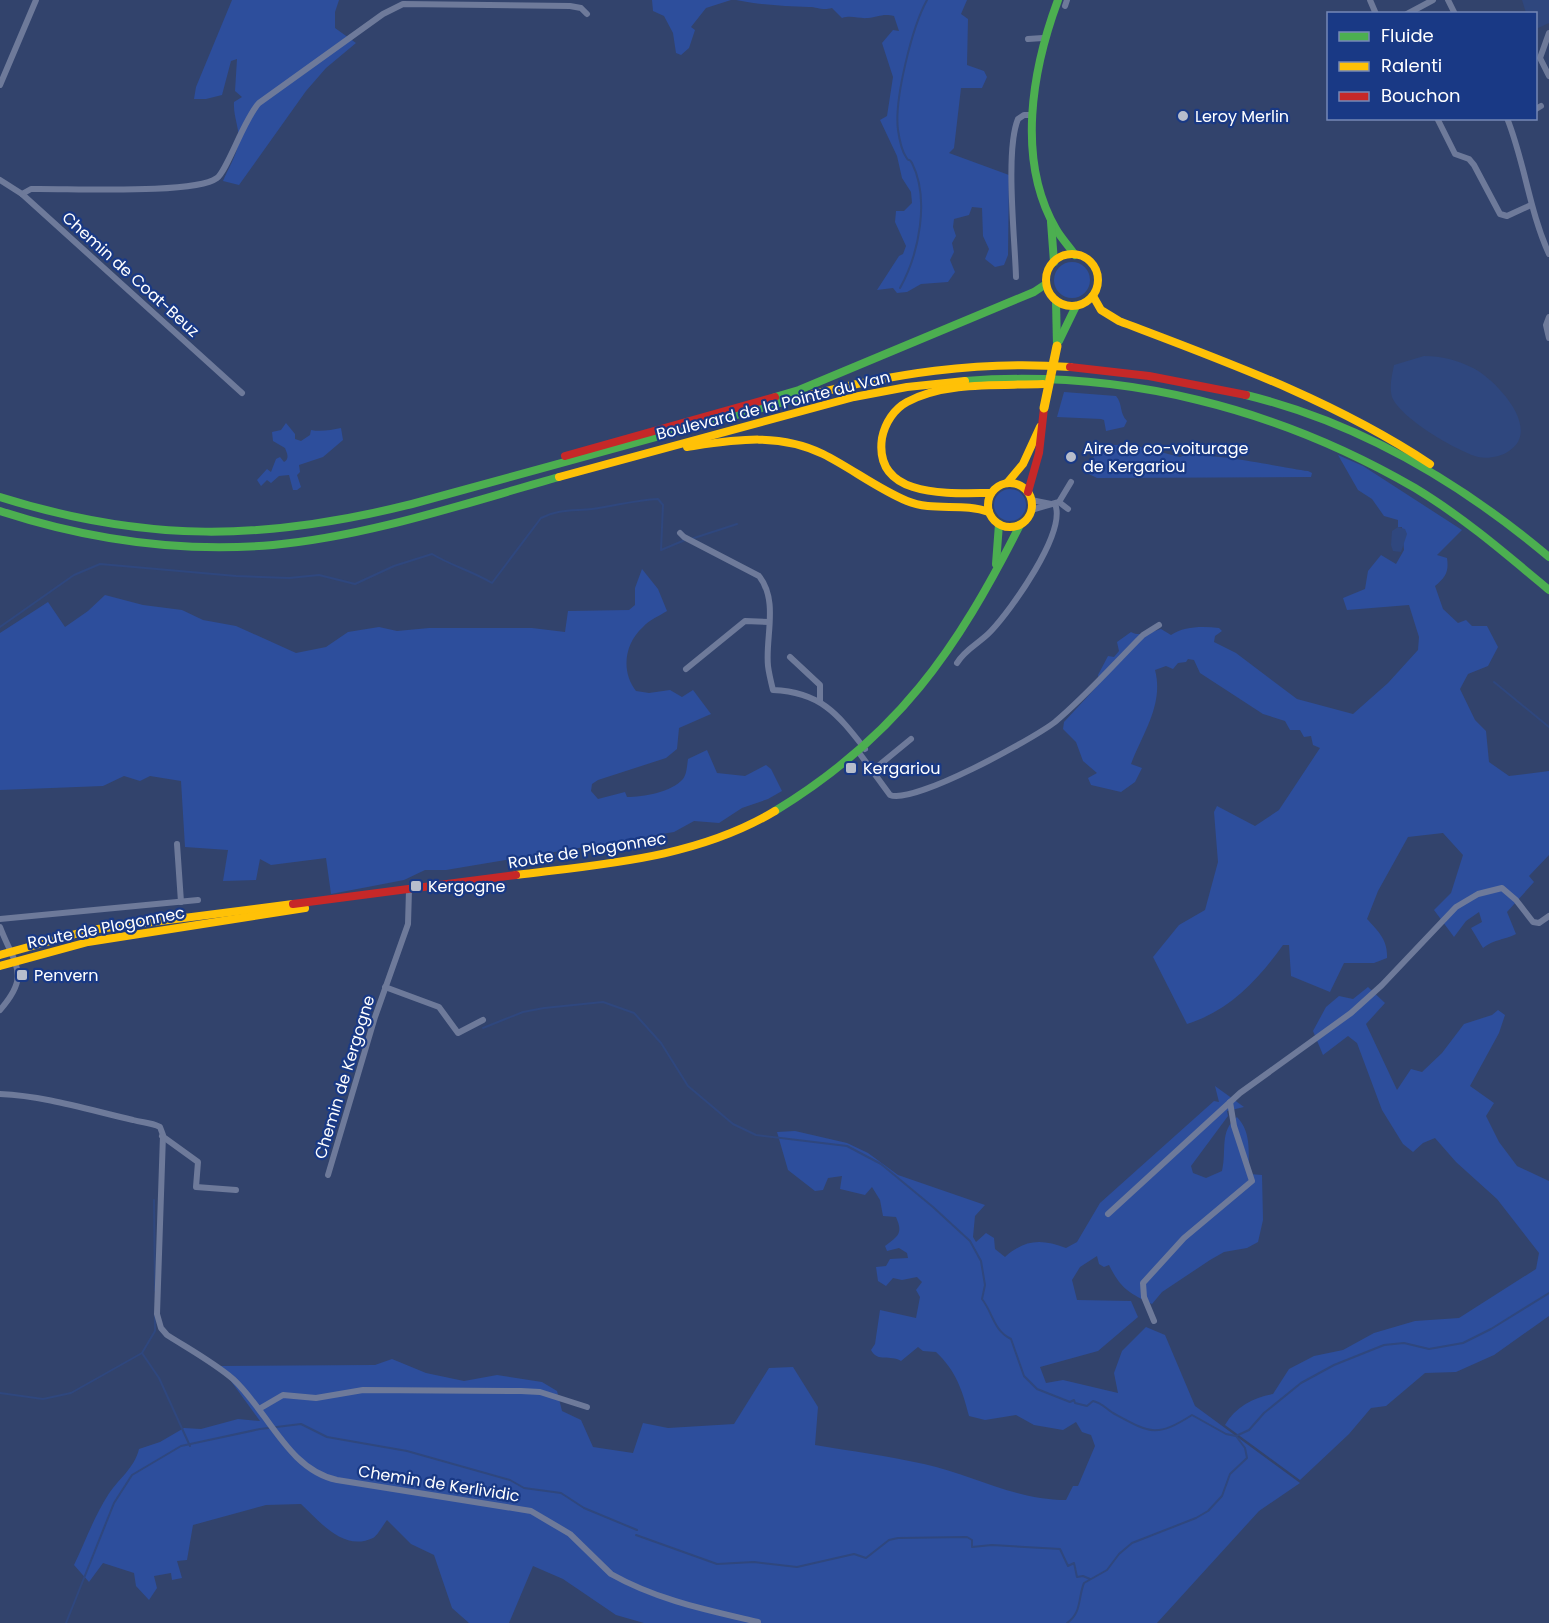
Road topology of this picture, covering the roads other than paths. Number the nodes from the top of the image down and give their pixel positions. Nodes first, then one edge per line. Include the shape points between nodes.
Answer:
1 (36, 0) edge
2 (1433, 0) edge
3 (1063, 2) edge
4 (1411, 12) edge
5 (587, 14) dead end
6 (1549, 33) edge
7 (1043, 38) junction
8 (1028, 39) dead end
9 (1549, 76) edge
10 (0, 85) edge
11 (1031, 114) junction
12 (1438, 120) edge
13 (1508, 120) edge
14 (0, 180) edge
15 (22, 194) junction
16 (1531, 206) junction
17 (1050, 216) junction
18 (1549, 254) edge
19 (1075, 255) junction
20 (1054, 262) junction
21 (1016, 276) dead end
22 (1046, 284) junction
23 (1093, 296) junction
24 (1056, 301) junction
25 (1076, 306) junction
26 (1549, 317) edge
27 (1549, 338) edge
28 (1057, 346) junction
29 (1091, 381) junction
30 (242, 393) dead end
31 (1043, 422) junction
32 (672, 446) junction
33 (1071, 482) dead end
34 (1007, 483) junction
35 (991, 493) junction
36 (445, 495) junction
37 (1030, 496) junction
38 (0, 497) edge
39 (1482, 501) junction
40 (1057, 503) junction
41 (1068, 509) dead end
42 (1031, 510) junction
43 (0, 511) edge
44 (988, 512) junction
45 (999, 524) junction
46 (1020, 525) junction
47 (680, 533) dead end
48 (1549, 557) edge
49 (992, 578) junction
50 (1549, 590) edge
51 (769, 622) junction
52 (1159, 625) dead end
53 (790, 657) dead end
54 (957, 663) dead end
55 (686, 669) dead end
56 (820, 701) junction
57 (911, 739) dead end
58 (863, 751) junction
59 (872, 771) junction
60 (177, 844) dead end
61 (409, 890) junction
62 (360, 897) junction
63 (198, 900) dead end
64 (181, 902) junction
65 (1549, 916) edge
66 (0, 919) edge
67 (0, 927) edge
68 (5, 953) edge
69 (14, 961) junction
70 (0, 966) edge
71 (385, 987) junction
72 (0, 1010) edge
73 (483, 1020) dead end
74 (0, 1094) edge
75 (1230, 1102) junction
76 (162, 1136) junction
77 (328, 1175) dead end
78 (236, 1190) dead end
79 (1108, 1214) dead end
80 (1154, 1321) dead end
81 (586, 1407) dead end
82 (260, 1408) junction
83 (758, 1622) edge

1 - 10 street
2 - 4 street
3 - 7 main road
5 - 15 street via 570,6 395,6 259,103 214,180 171,188 31,189
6 - 9 street via 1540,58
7 - 8 street
7 - 11 main road
11 - 17 main road via 1035,159
11 - 21 street via 1018,119 1014,138
12 - 16 street via 1455,154 1474,165 1500,214 1511,215
13 - 16 street
14 - 15 street, Chemin de Coat-Beuz
15 - 30 street, Chemin de Coat-Beuz
16 - 18 street
17 - 19 main road
17 - 20 main road
19 - 20 main road
19 - 23 main road via 1088,260 1096,271 1098,284
20 - 22 main road
22 - 24 main road
22 - 36 main road via 817,384 582,450
23 - 25 main road
23 - 39 main road via 1101,310 1119,321 1355,418
24 - 25 main road
24 - 28 main road
25 - 28 main road
26 - 27 street
28 - 31 main road, bridge
29 - 32 main road, Boulevard de la Pointe du Van via 1002,377 907,387 813,407
29 - 35 main road via 958,389 909,400 889,418 881,440 882,453 900,481 932,493
29 - 50 main road, Boulevard de la Pointe du Van via 1156,388 1201,399 1326,442 1436,501 1491,540
31 - 34 main road via 1023,464
31 - 37 main road
32 - 43 main road, Boulevard de la Pointe du Van via 380,525 274,545 223,549 124,542 78,534
32 - 44 main road via 689,448 747,438 786,441 821,453 909,502 974,506
33 - 40 street
34 - 35 main road
34 - 37 main road via 1019,484
35 - 44 main road
36 - 38 main road, Boulevard de la Pointe du Van via 330,523 214,534 103,524
36 - 39 main road, Boulevard de la Pointe du Van via 866,382 961,367 1041,366 1146,375 1244,394 1290,408 1393,451
37 - 40 street
37 - 42 main road
39 - 48 main road, Boulevard de la Pointe du Van
40 - 41 street
40 - 42 street
40 - 54 street via 1056,528 1030,578 996,626
42 - 46 main road
44 - 45 main road
45 - 46 main road
45 - 49 main road via 999,550
46 - 49 main road
47 - 51 street via 759,576 767,592
49 - 58 main road, Route de Plogonnec via 927,680
51 - 55 street via 746,621
51 - 56 street via 768,665 773,690 797,692
52 - 59 street via 1143,635 1053,723 1013,747 905,797 890,795
53 - 56 street via 820,685
56 - 58 street
57 - 59 street
58 - 59 street
58 - 61 main road, Route de Plogonnec via 781,809 681,850 628,861
60 - 64 street, Route de Plogonnec
61 - 62 main road, Route de Plogonnec
61 - 71 street, Chemin de Kergogne via 408,924
62 - 68 main road, Route de Plogonnec via 99,929
62 - 69 main road, Route de Plogonnec via 87,942
63 - 64 street, Route de Plogonnec
64 - 66 street, Route de Plogonnec
65 - 75 street via 1539,923 1533,922 1502,888 1463,901 1351,1013
67 - 68 street, Route de Plogonnec
68 - 69 street
69 - 70 main road, Route de Plogonnec
69 - 72 street via 18,986
71 - 73 street, Chemin de Kergogne via 440,1007 458,1033
71 - 77 street, Chemin de Kergogne
74 - 76 street via 78,1105 147,1121 160,1127
75 - 79 street
75 - 80 street via 1233,1126 1252,1181 1184,1239 1143,1283
76 - 78 street via 198,1162 196,1187
76 - 82 street, Chemin de Kerlividic via 157,1291 161,1328 228,1376
81 - 82 street via 540,1392 520,1390 363,1390 316,1398 283,1395
82 - 83 street, Chemin de Kerlividic via 293,1454 322,1477 531,1511 570,1534 618,1579 665,1600

